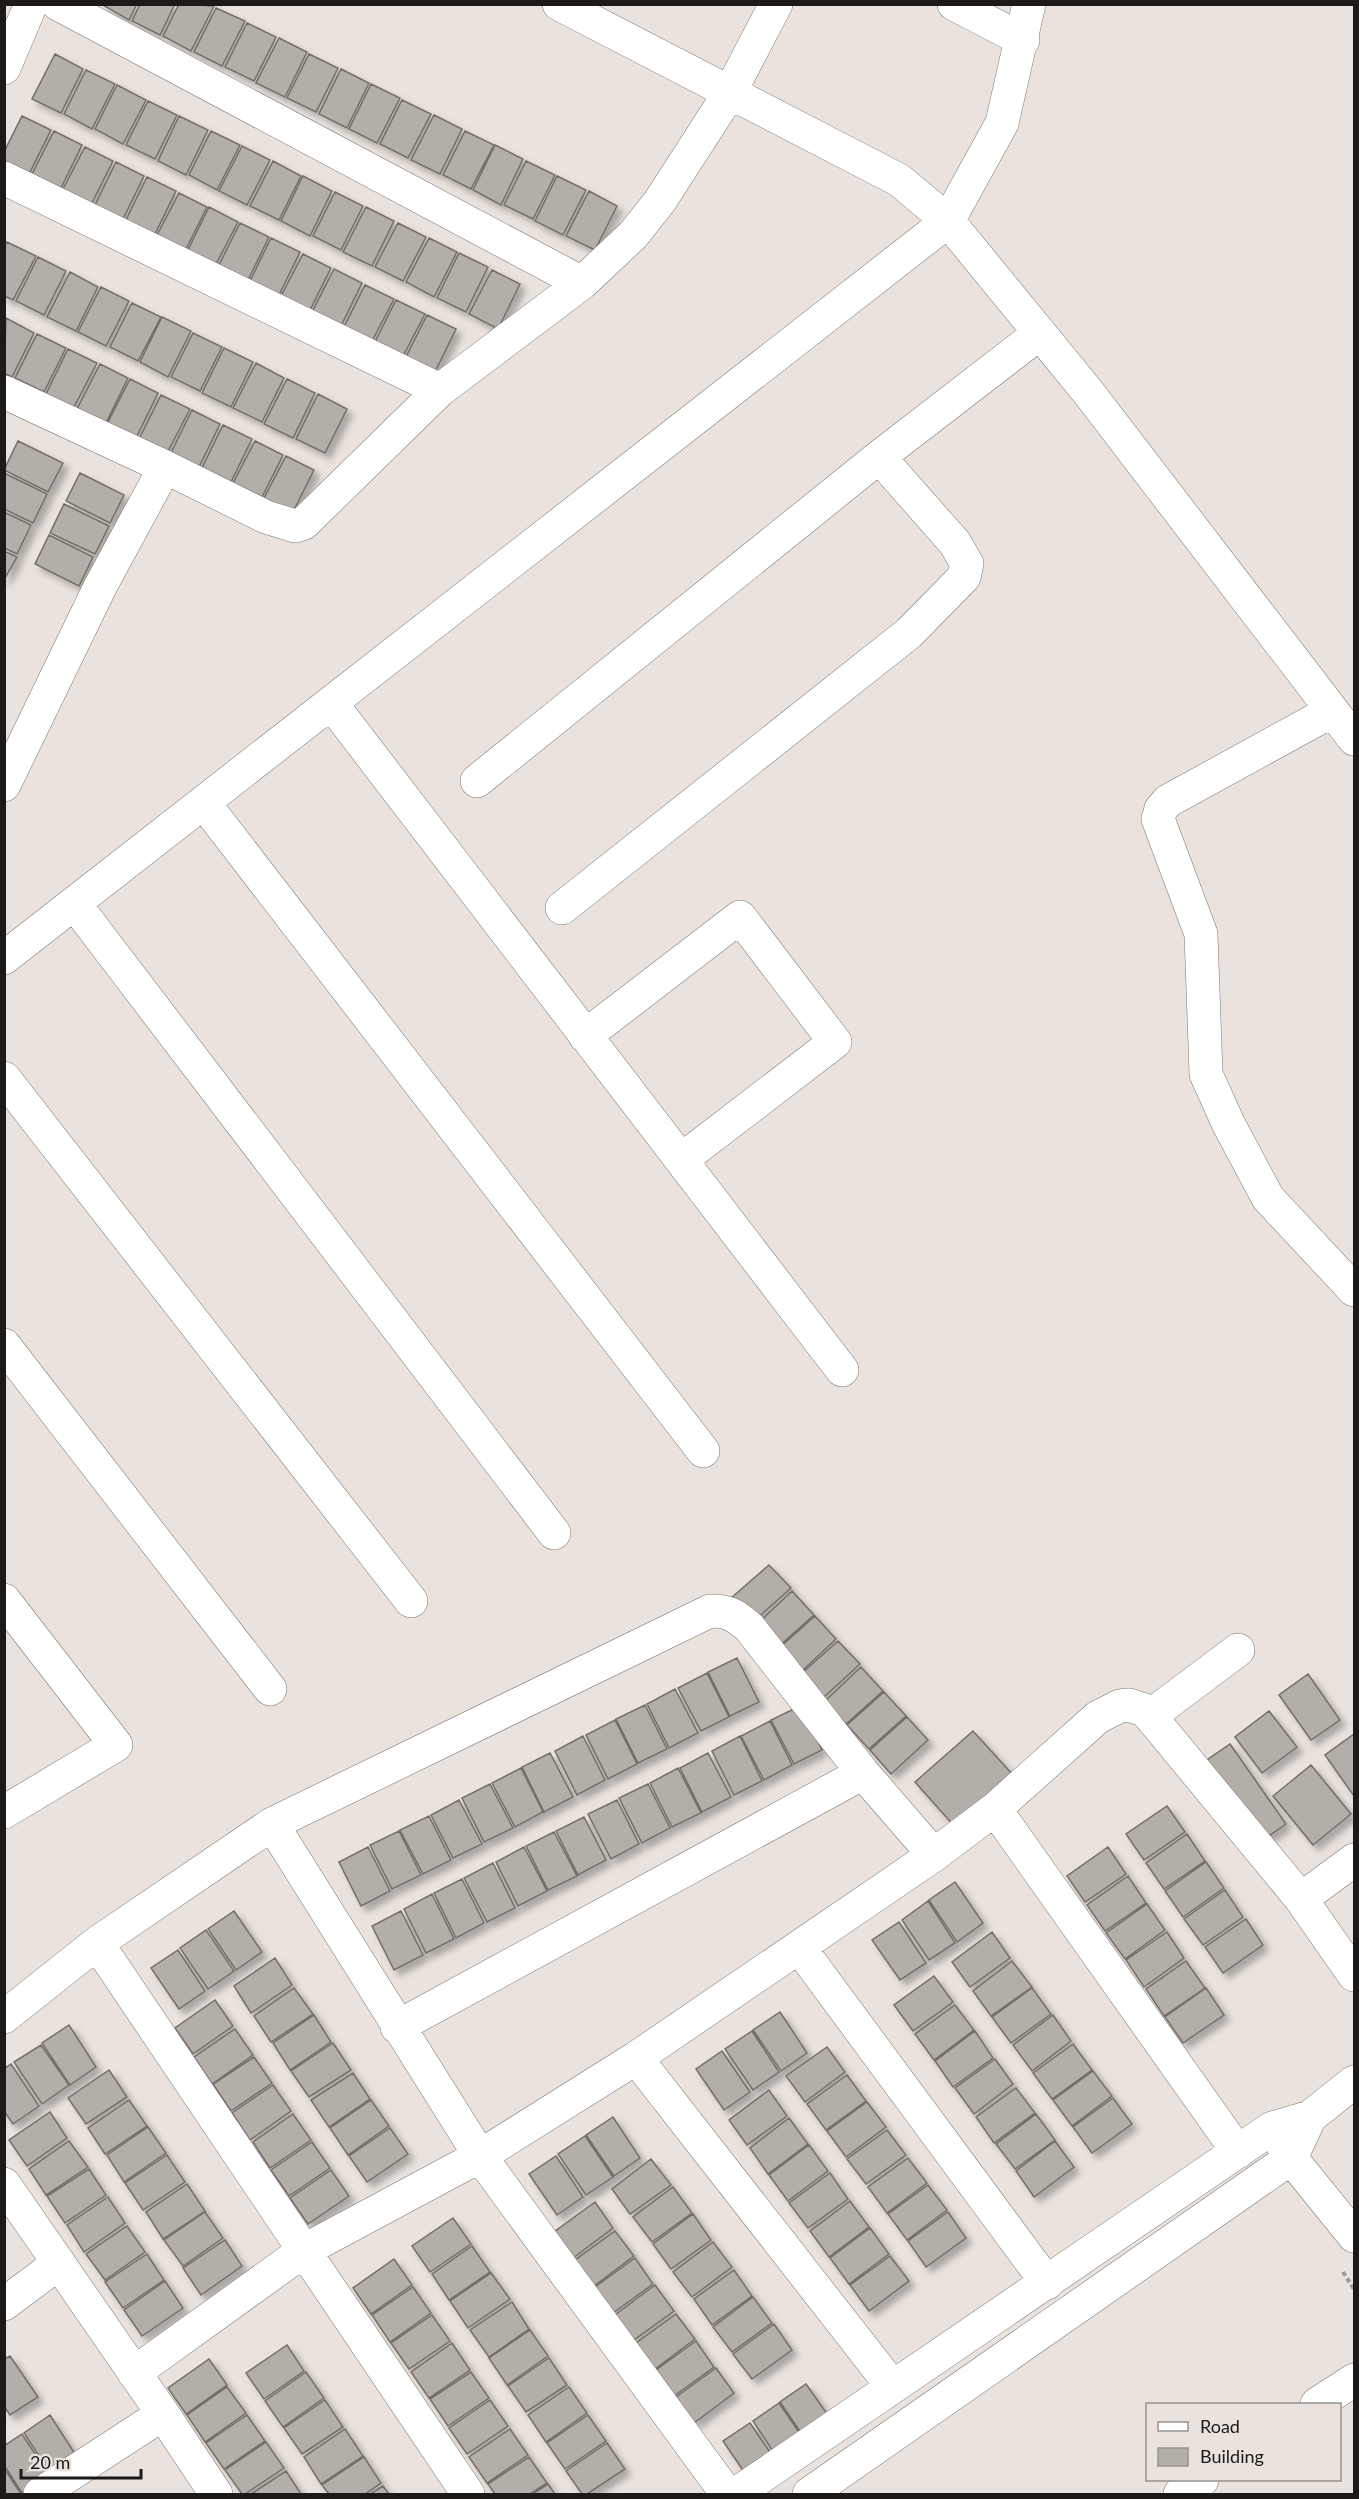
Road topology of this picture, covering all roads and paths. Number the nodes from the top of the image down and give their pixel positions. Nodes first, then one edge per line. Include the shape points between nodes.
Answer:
1 (31, 4) edge
2 (58, 4) edge
3 (559, 4) edge
4 (776, 4) edge
5 (954, 4) edge
6 (1029, 4) edge
7 (1023, 40) junction
8 (4, 68) edge
9 (729, 94) junction
10 (4, 178) edge
11 (948, 221) junction
12 (582, 283) junction
13 (1040, 333) junction
14 (440, 390) junction
15 (8, 404) edge
16 (879, 457) junction
17 (165, 467) junction
18 (331, 703) junction
19 (1332, 711) junction
20 (1354, 739) edge
21 (477, 781) dead end
22 (4, 785) edge
23 (204, 803) junction
24 (74, 903) junction
25 (562, 908) dead end
26 (10, 944) edge
27 (585, 1036) junction
28 (4, 1078) edge
29 (681, 1160) junction
30 (1354, 1290) edge
31 (4, 1345) edge
32 (842, 1370) dead end
33 (703, 1451) dead end
34 (554, 1533) dead end
35 (4, 1600) edge
36 (411, 1601) dead end
37 (1238, 1650) dead end
38 (270, 1689) dead end
39 (1150, 1716) junction
40 (863, 1773) junction
41 (995, 1809) junction
42 (4, 1812) edge
43 (272, 1824) junction
44 (934, 1855) junction
45 (1354, 1860) edge
46 (1301, 1899) junction
47 (98, 1943) junction
48 (799, 1947) junction
49 (1354, 1975) edge
50 (4, 2017) edge
51 (397, 2027) junction
52 (636, 2058) junction
53 (1354, 2082) edge
54 (1310, 2116) junction
55 (1272, 2128) junction
56 (1238, 2152) junction
57 (480, 2156) junction
58 (1291, 2158) junction
59 (4, 2184) edge
60 (1354, 2236) edge
61 (305, 2250) junction
62 (59, 2263) junction
63 (1047, 2283) junction
64 (4, 2304) edge
65 (134, 2373) junction
66 (1354, 2380) edge
67 (892, 2386) junction
68 (1319, 2403) edge
69 (163, 2414) junction
70 (1200, 2481) edge
71 (40, 2494) edge
72 (216, 2494) edge
73 (468, 2494) edge
74 (727, 2494) edge
75 (736, 2494) edge
76 (809, 2494) edge
77 (1179, 2494) edge

1 - 8 street
2 - 12 street
3 - 9 street
4 - 9 street
5 - 7 street
6 - 7 street
7 - 11 street via 1002,123
9 - 11 street via 899,180
9 - 12 street via 660,201 633,235
10 - 14 street
11 - 13 street
11 - 18 street
12 - 14 street
13 - 16 street
13 - 19 street
14 - 17 street via 299,525 266,517
15 - 17 street
16 - 21 street
16 - 25 street via 955,543 967,564 964,577 909,633
17 - 22 street via 100,588
18 - 23 street
18 - 27 street
19 - 20 street
19 - 30 street via 1168,801 1158,819 1201,934 1206,1074 1268,1198
23 - 24 street
23 - 33 street
24 - 26 street
24 - 34 street
27 - 29 street
27 - 29 street via 740,918 835,1042
28 - 36 street
29 - 32 street
31 - 38 street
35 - 42 street via 116,1745
37 - 39 street
39 - 41 street via 1129,1705 1098,1717
39 - 46 street
40 - 43 street via 749,1627 724,1610 710,1611
40 - 44 street
40 - 51 street
41 - 44 street
41 - 56 street
43 - 47 street
43 - 51 street
44 - 48 street
45 - 46 street
46 - 49 street
47 - 50 street
47 - 61 street
48 - 52 street
48 - 63 street
51 - 57 street
52 - 57 street
52 - 67 street
53 - 54 street
54 - 55 street
54 - 58 street
55 - 56 street
55 - 58 street
56 - 63 street
57 - 61 street
57 - 74 street
58 - 60 street
58 - 76 street
59 - 62 street
61 - 65 street
61 - 73 street
62 - 64 street
62 - 65 street
63 - 67 street
65 - 69 street
66 - 68 street
67 - 75 street
69 - 71 street
69 - 72 street
70 - 77 street

